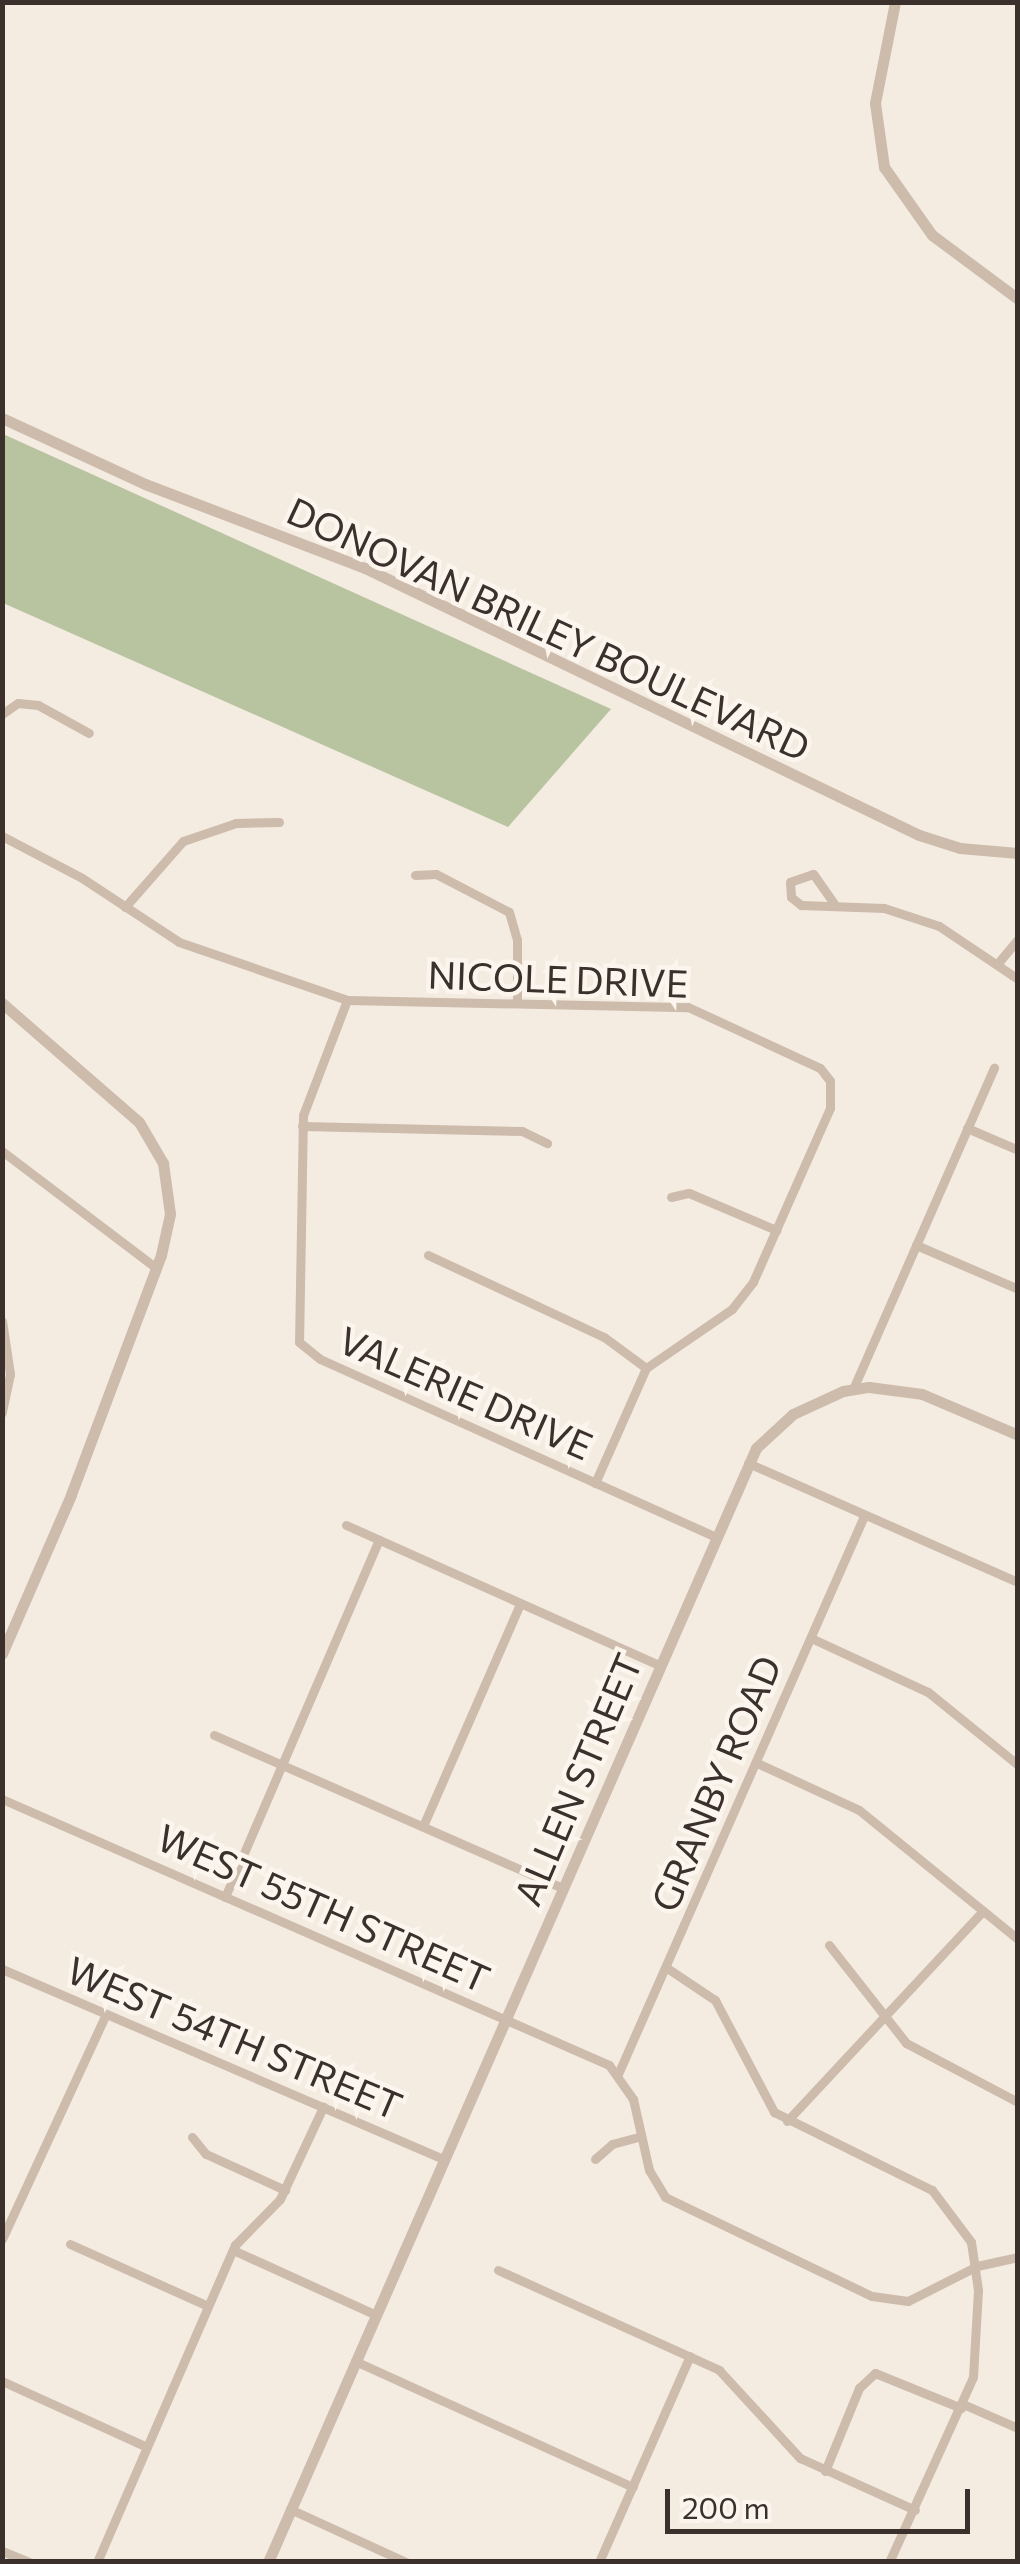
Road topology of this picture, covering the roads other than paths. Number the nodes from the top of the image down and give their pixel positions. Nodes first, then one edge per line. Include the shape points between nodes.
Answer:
1 (895, 2) edge
2 (1018, 299) edge
3 (2, 418) edge
4 (2, 714) edge
5 (89, 733) dead end
6 (279, 822) dead end
7 (2, 836) edge
8 (1018, 854) edge
9 (416, 875) dead end
10 (836, 905) junction
11 (125, 907) junction
12 (1018, 938) edge
13 (998, 963) junction
14 (1017, 977) edge
15 (347, 1000) junction
16 (517, 1002) junction
17 (2, 1003) edge
18 (994, 1068) dead end
19 (302, 1126) junction
20 (968, 1128) junction
21 (548, 1143) dead end
22 (1018, 1150) edge
23 (2, 1151) edge
24 (671, 1197) dead end
25 (776, 1230) junction
26 (916, 1245) junction
27 (428, 1255) dead end
28 (156, 1268) junction
29 (1018, 1289) edge
30 (2, 1320) edge
31 (646, 1368) junction
32 (853, 1389) junction
33 (2, 1413) edge
34 (1018, 1435) edge
35 (748, 1463) junction
36 (596, 1483) junction
37 (864, 1516) junction
38 (346, 1525) dead end
39 (714, 1536) junction
40 (379, 1540) junction
41 (1018, 1582) edge
42 (520, 1604) junction
43 (810, 1638) junction
44 (2, 1654) edge
45 (659, 1664) junction
46 (214, 1735) dead end
47 (757, 1763) junction
48 (282, 1765) junction
49 (1018, 1765) edge
50 (2, 1799) edge
51 (423, 1826) junction
52 (563, 1888) junction
53 (224, 1897) junction
54 (983, 1911) junction
55 (1018, 1939) edge
56 (829, 1945) dead end
57 (668, 1968) junction
58 (2, 1969) edge
59 (106, 2014) junction
60 (882, 2016) junction
61 (506, 2020) junction
62 (618, 2074) junction
63 (1018, 2102) edge
64 (324, 2107) junction
65 (788, 2122) junction
66 (641, 2136) junction
67 (192, 2137) dead end
68 (595, 2159) dead end
69 (445, 2160) junction
70 (285, 2190) junction
71 (2, 2239) edge
72 (70, 2244) dead end
73 (232, 2250) junction
74 (1018, 2257) edge
75 (977, 2266) junction
76 (498, 2270) dead end
77 (208, 2306) junction
78 (376, 2315) junction
79 (690, 2356) junction
80 (356, 2361) junction
81 (2, 2381) edge
82 (962, 2406) junction
83 (1018, 2428) edge
84 (147, 2447) junction
85 (824, 2471) junction
86 (633, 2486) junction
87 (290, 2510) junction
88 (915, 2510) junction
89 (2, 2550) edge
90 (29, 2562) edge
91 (97, 2562) edge
92 (268, 2562) edge
93 (406, 2562) edge
94 (599, 2562) edge
95 (889, 2562) edge

1 - 2 street via 875,103 884,167 932,236
3 - 8 street, DONOVAN BRILEY BOULEVARD via 145,484 365,568 919,835 960,848
4 - 5 street via 14,704 30,704 65,715
6 - 11 street via 236,823 183,841
7 - 11 street, NICOLE DRIVE
9 - 16 street via 436,874 509,912 517,940
10 - 10 street via 813,874 790,882 791,897 801,905
10 - 13 street via 920,918
11 - 15 street, NICOLE DRIVE via 190,947
12 - 13 street
13 - 14 street
15 - 16 street, NICOLE DRIVE
15 - 19 street, VALERIE DRIVE
16 - 25 street, NICOLE DRIVE via 688,1007 820,1068 830,1082 830,1108
17 - 28 street via 151,1138 169,1198
18 - 20 street
19 - 21 street via 522,1131
19 - 36 street, VALERIE DRIVE via 295,1325 304,1349
20 - 22 street
20 - 26 street
23 - 28 street
24 - 25 street via 693,1194
25 - 31 street, NICOLE DRIVE via 732,1309
26 - 29 street
26 - 32 street
27 - 31 street via 604,1337
28 - 44 street
30 - 33 street via 10,1374
31 - 36 street
32 - 34 street via 913,1392
32 - 35 street, ALLEN STREET via 786,1418
35 - 37 street
35 - 39 street, ALLEN STREET
36 - 39 street, VALERIE DRIVE
37 - 41 street
37 - 43 street, GRANBY ROAD
38 - 40 street
39 - 45 street, ALLEN STREET
40 - 42 street
40 - 48 street
42 - 45 street
42 - 51 street
43 - 47 street, GRANBY ROAD
43 - 49 street via 928,1692
45 - 52 street, ALLEN STREET
46 - 48 street
47 - 54 street via 860,1810
47 - 57 street, GRANBY ROAD
48 - 51 street
48 - 53 street
50 - 53 street, WEST 55TH STREET
51 - 52 street
52 - 61 street, ALLEN STREET
53 - 61 street, WEST 55TH STREET
54 - 55 street
54 - 60 street
56 - 60 street
57 - 62 street, GRANBY ROAD
57 - 65 street via 715,2000 768,2106
58 - 59 street, WEST 54TH STREET
59 - 64 street, WEST 54TH STREET
59 - 71 street
60 - 63 street via 906,2043
60 - 65 street
61 - 62 street, WEST 55TH STREET
61 - 69 street, ALLEN STREET
62 - 66 street via 633,2099
64 - 69 street, WEST 54TH STREET
64 - 70 street
65 - 75 street via 932,2190 970,2242
66 - 68 street via 612,2144
66 - 75 street via 652,2178 674,2205 872,2296 919,2298
67 - 70 street via 206,2154
69 - 78 street, ALLEN STREET
70 - 73 street
72 - 77 street
73 - 77 street
73 - 78 street
74 - 75 street
75 - 82 street via 974,2365
76 - 79 street
77 - 84 street
78 - 80 street, ALLEN STREET
79 - 85 street via 729,2376 784,2445
79 - 86 street
80 - 86 street
80 - 87 street, ALLEN STREET
81 - 84 street
82 - 83 street
82 - 85 street via 875,2372 859,2388
82 - 88 street
84 - 91 street
85 - 88 street
86 - 94 street
87 - 92 street, ALLEN STREET
87 - 93 street
88 - 95 street
89 - 90 street

